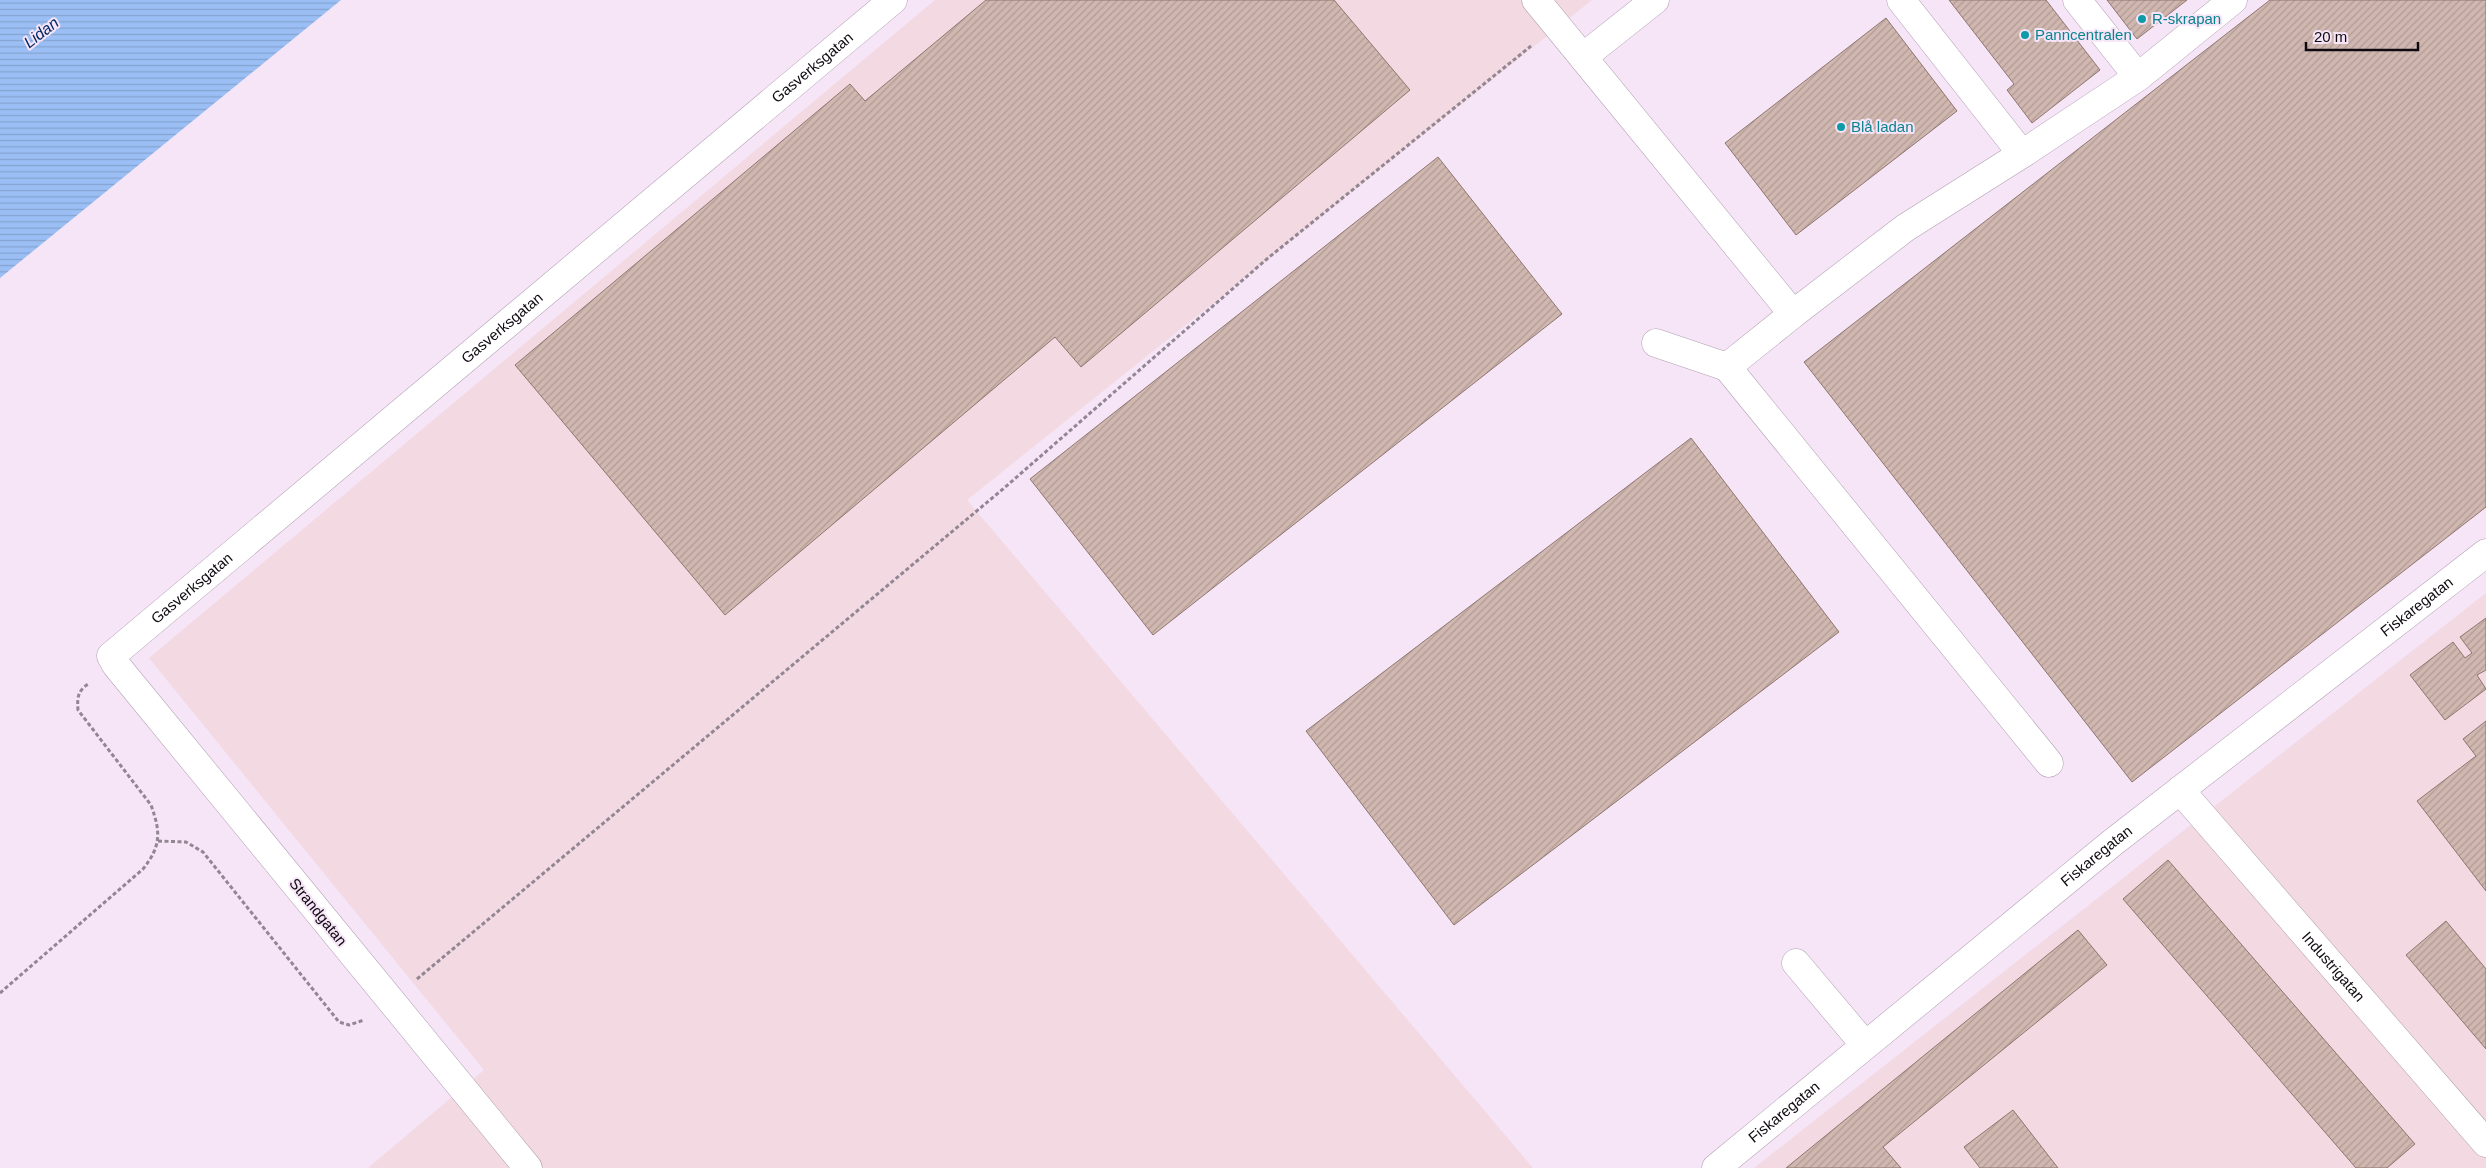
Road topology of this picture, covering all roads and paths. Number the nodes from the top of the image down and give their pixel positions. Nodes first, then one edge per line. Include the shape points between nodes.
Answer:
1 (893, 0) edge
2 (1536, 0) edge
3 (1655, 0) edge
4 (1901, 0) edge
5 (2077, 0) edge
6 (2233, 0) edge
7 (1556, 25) junction
8 (1583, 57) junction
9 (2138, 77) junction
10 (2022, 154) junction
11 (1793, 314) junction
12 (1656, 343) dead end
13 (1728, 367) junction
14 (2486, 553) edge
15 (113, 660) junction
16 (2049, 763) dead end
17 (2180, 790) junction
18 (158, 841) junction
19 (1796, 963) dead end
20 (0, 992) edge
21 (391, 1001) junction
22 (1866, 1045) junction
23 (2486, 1143) edge
24 (528, 1168) edge
25 (1716, 1168) edge

1 - 15 street, Gasverksgatan
2 - 7 street
3 - 8 street
4 - 10 street
5 - 9 street
6 - 9 street
7 - 8 street
7 - 21 path via 1268,258 1003,489
8 - 11 street
9 - 10 street
10 - 11 street via 1905,228
11 - 13 street
12 - 13 street
13 - 16 street
14 - 17 street, Fiskaregatan
15 - 18 path via 81,689 77,697 78,710 151,805 157,821
15 - 21 street, Strandgatan
17 - 22 street, Fiskaregatan
17 - 23 street, Industrigatan
18 - 20 path via 143,869
18 - 21 path via 186,842 203,852 339,1022 349,1025 361,1022
19 - 22 street
21 - 24 street, Strandgatan
22 - 25 street, Fiskaregatan

